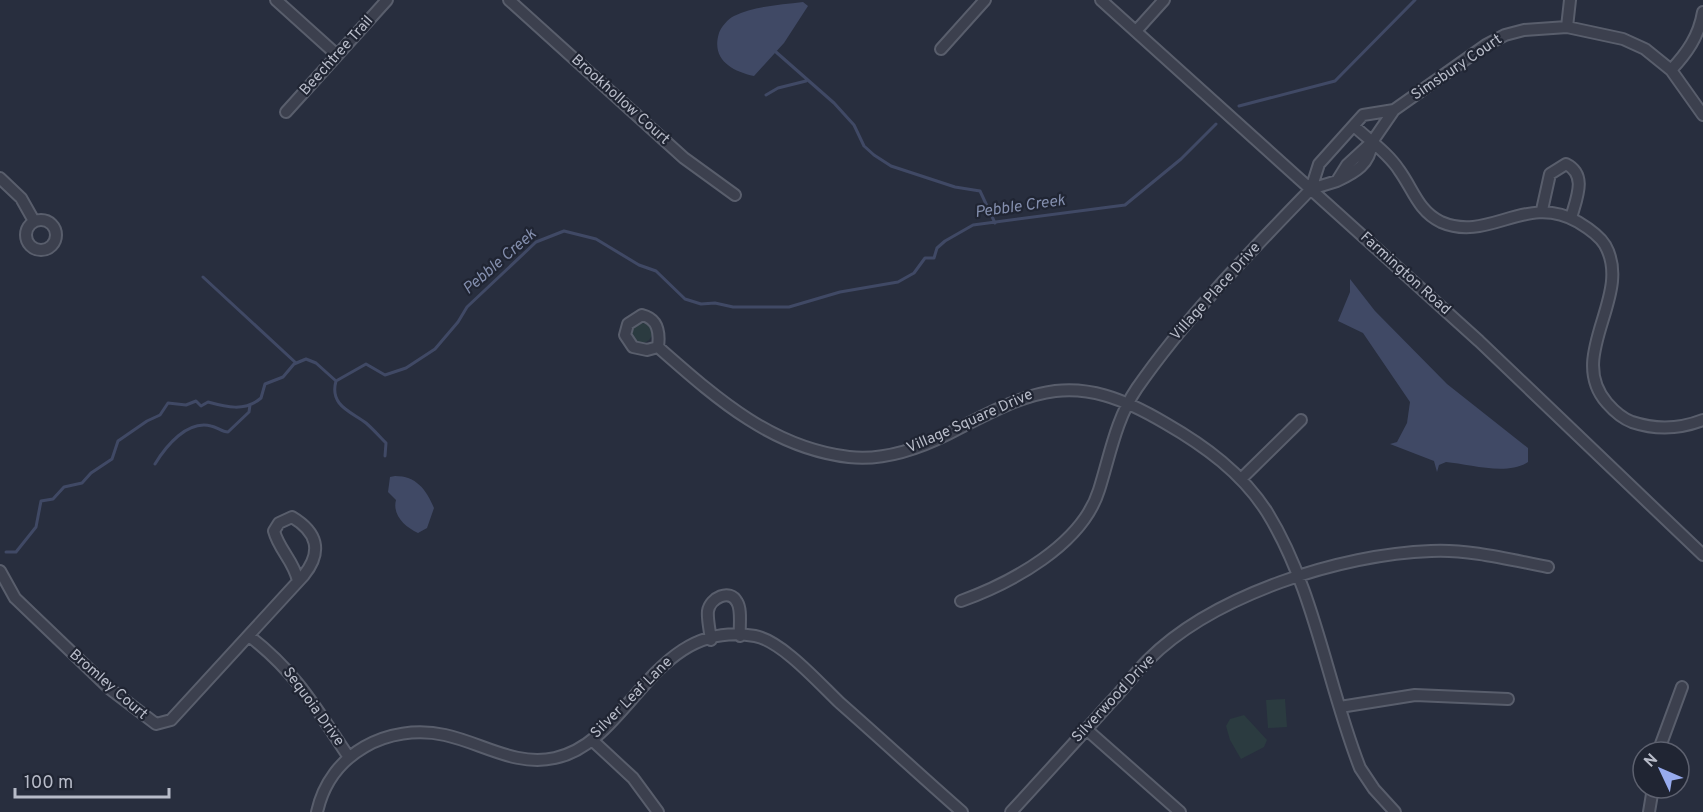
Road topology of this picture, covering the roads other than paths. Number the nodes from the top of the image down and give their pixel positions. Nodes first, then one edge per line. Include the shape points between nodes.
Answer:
1 (276, 0) edge
2 (387, 0) edge
3 (510, 0) edge
4 (986, 0) edge
5 (1101, 0) edge
6 (1164, 0) edge
7 (1570, 0) edge
8 (1703, 12) edge
9 (1567, 27) junction
10 (1136, 31) junction
11 (941, 49) dead end
12 (337, 55) junction
13 (1671, 69) junction
14 (1394, 110) junction
15 (286, 111) dead end
16 (1703, 115) edge
17 (1353, 126) junction
18 (1372, 142) junction
19 (0, 178) edge
20 (1311, 189) junction
21 (735, 195) dead end
22 (1542, 210) junction
23 (1570, 218) junction
24 (34, 221) dead end
25 (658, 347) dead end
26 (1128, 401) junction
27 (1300, 420) dead end
28 (1703, 420) edge
29 (1242, 478) junction
30 (1703, 555) edge
31 (1548, 567) dead end
32 (0, 571) edge
33 (1298, 576) junction
34 (298, 581) junction
35 (962, 601) dead end
36 (249, 636) junction
37 (740, 636) junction
38 (711, 640) junction
39 (1682, 687) dead end
40 (1508, 699) dead end
41 (1340, 707) junction
42 (1086, 729) junction
43 (592, 740) junction
44 (1662, 740) edge
45 (348, 756) junction
46 (317, 812) edge
47 (658, 812) edge
48 (962, 812) edge
49 (1011, 812) edge
50 (1180, 812) edge
51 (1395, 812) edge

1 - 12 street
2 - 12 street, Beechtree Trail
3 - 21 street, Brookhollow Court via 684,158
4 - 11 street
5 - 10 street, Farmington Road
6 - 10 street
7 - 9 street
8 - 13 street via 1693,42
9 - 13 street, Simsbury Court via 1623,39 1645,49
9 - 14 street, Simsbury Court via 1505,35
10 - 20 street, Farmington Road
12 - 15 street, Beechtree Trail
13 - 16 street, Simsbury Court
14 - 17 street, Simsbury Court via 1363,115
14 - 18 street, Simsbury Court
17 - 18 street
17 - 20 street, Simsbury Court via 1319,164
18 - 20 street, Simsbury Court via 1370,156 1356,171
18 - 22 street via 1399,170 1419,205 1439,221 1468,228
19 - 24 street via 21,198
20 - 26 street, Village Place Drive via 1165,349
20 - 30 street, Farmington Road via 1496,357
22 - 23 street
22 - 23 street via 1550,174 1566,164 1579,176
23 - 28 street via 1598,235 1613,273 1593,353 1592,368 1603,398 1625,419 1651,427 1682,426
25 - 26 street, Village Square Drive via 753,424 803,446 850,457 914,449 1040,391 1096,392
26 - 29 street, Village Square Drive via 1192,439
26 - 35 street, Village Place Drive via 1110,445 1099,492 1083,519 1042,560 999,587
27 - 29 street
29 - 33 street, Village Square Drive via 1267,512
31 - 33 street, Silverwood Drive via 1432,550 1368,559
32 - 36 street, Bromley Court via 15,598 111,689 156,724 171,720
33 - 41 street, Village Square Drive
33 - 42 street, Silverwood Drive via 1240,597 1187,628 1149,659
34 - 34 street, Bromley Court via 274,531 279,523 292,517 311,531 316,549 312,565
34 - 36 street, Bromley Court
36 - 45 street, Sequoia Drive via 278,658 302,686
37 - 38 street, Silver Leaf Lane
37 - 38 street via 739,603 722,595 708,610
37 - 48 street, Silver Leaf Lane via 757,636 790,657
38 - 43 street, Silver Leaf Lane via 699,642 667,660
39 - 44 street
40 - 41 street via 1415,695
41 - 51 street, Village Square Drive via 1360,768
42 - 49 street, Silverwood Drive
42 - 50 street
43 - 45 street, Silver Leaf Lane via 553,759 518,759 446,735 403,734 381,737
43 - 47 street via 633,778
45 - 46 street via 332,778

